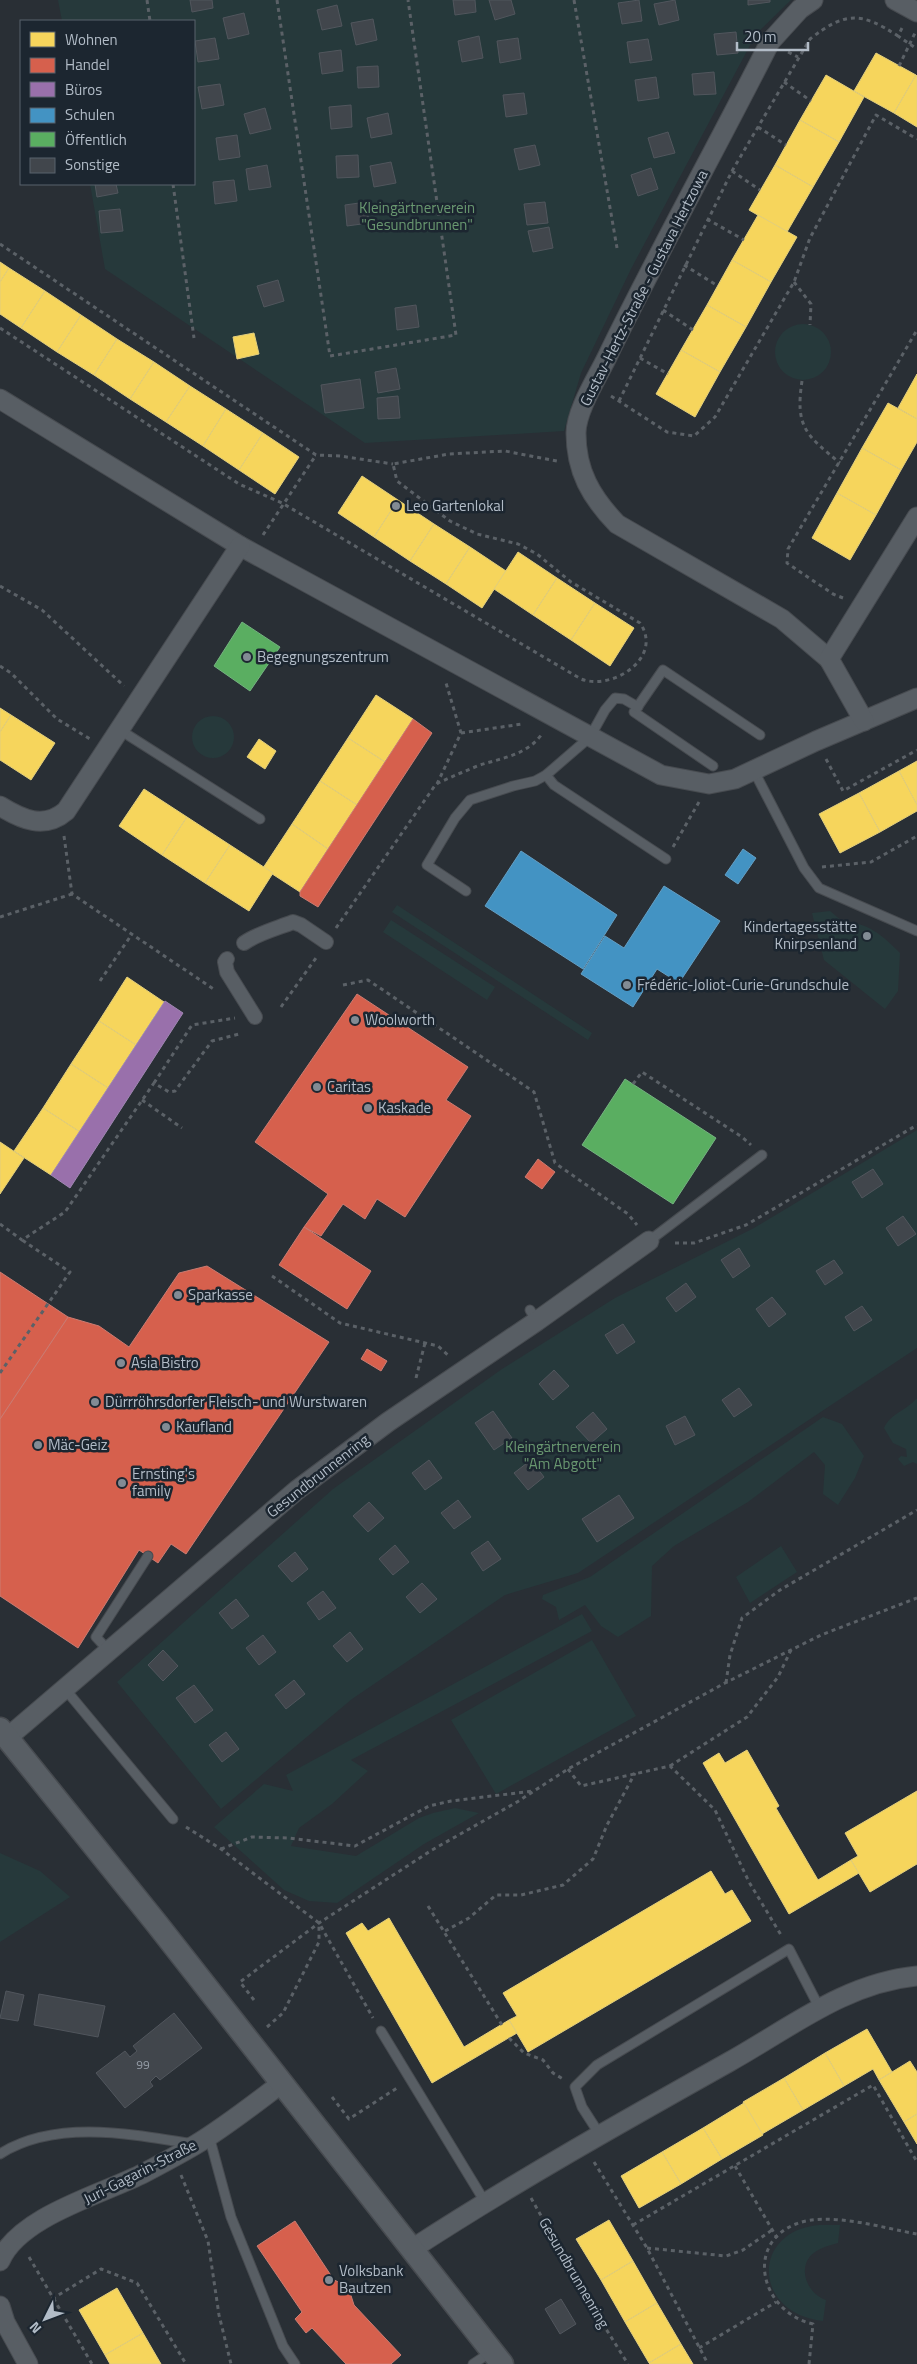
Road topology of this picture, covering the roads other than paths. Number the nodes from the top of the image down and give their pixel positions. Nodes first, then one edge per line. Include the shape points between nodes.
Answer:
1 (813, 0) edge
2 (895, 0) edge
3 (917, 12) edge
4 (0, 399) edge
5 (917, 517) edge
6 (240, 546) junction
7 (829, 659) junction
8 (917, 698) edge
9 (638, 707) junction
10 (864, 722) junction
11 (120, 730) junction
12 (760, 735) dead end
13 (590, 737) junction
14 (713, 766) dead end
15 (754, 771) junction
16 (546, 775) junction
17 (0, 806) edge
18 (260, 819) dead end
19 (666, 859) road end
20 (466, 891) dead end
21 (917, 931) edge
22 (326, 942) road end
23 (256, 1017) dead end
24 (759, 1157) road end
25 (649, 1241) joint
26 (148, 1556) dead end
27 (109, 1651) junction
28 (65, 1689) junction
29 (4, 1733) edge
30 (172, 1819) road end
31 (917, 1976) edge
32 (819, 2007) junction
33 (381, 2031) road end
34 (282, 2083) junction
35 (600, 2135) junction
36 (206, 2145) junction
37 (0, 2154) edge
38 (485, 2202) junction
39 (412, 2249) junction
40 (0, 2261) edge
41 (0, 2306) edge
42 (497, 2358) edge
43 (28, 2364) edge
44 (295, 2364) edge
45 (473, 2364) edge

1 - 7 street, Gustav-Hertz-Straße - Gustava Hertzowa via 800,9 770,42 638,294 583,407 576,431 578,459 586,482 598,504 617,524 782,619
2 - 3 street
4 - 6 street
5 - 7 street
6 - 11 street
6 - 13 street
7 - 10 street, Gustav-Hertz-Straße - Gustava Hertzowa
8 - 10 street
9 - 12 lane via 663,670
9 - 13 lane via 615,698
9 - 14 lane via 634,712
10 - 15 street
11 - 17 street via 61,815 38,822
11 - 18 lane
13 - 15 street via 661,775 709,784
13 - 16 lane
15 - 21 lane via 804,868 819,888
16 - 19 lane via 554,785
16 - 20 lane via 535,782 470,800 455,818 427,865
22 - 23 street via 293,922 250,938 225,962 227,972
24 - 25 lane
25 - 27 street, Gesundbrunnenring via 622,1254 534,1315 461,1373 388,1422 297,1490
26 - 27 lane via 96,1637
27 - 28 street, Gesundbrunnenring
28 - 29 street, Gesundbrunnenring
28 - 30 lane
29 - 34 street
31 - 32 street via 854,1990
32 - 35 street via 764,2043
32 - 35 lane via 790,1949 597,2065 575,2088
33 - 38 lane
34 - 36 street, Juri-Gagarin-Straße
34 - 39 street
35 - 38 street
36 - 37 lane via 112,2133 68,2134 16,2144
36 - 40 street, Juri-Gagarin-Straße via 52,2215 17,2237 5,2249
36 - 44 lane via 283,2346
38 - 39 street
39 - 42 street
41 - 43 street
42 - 45 lane

